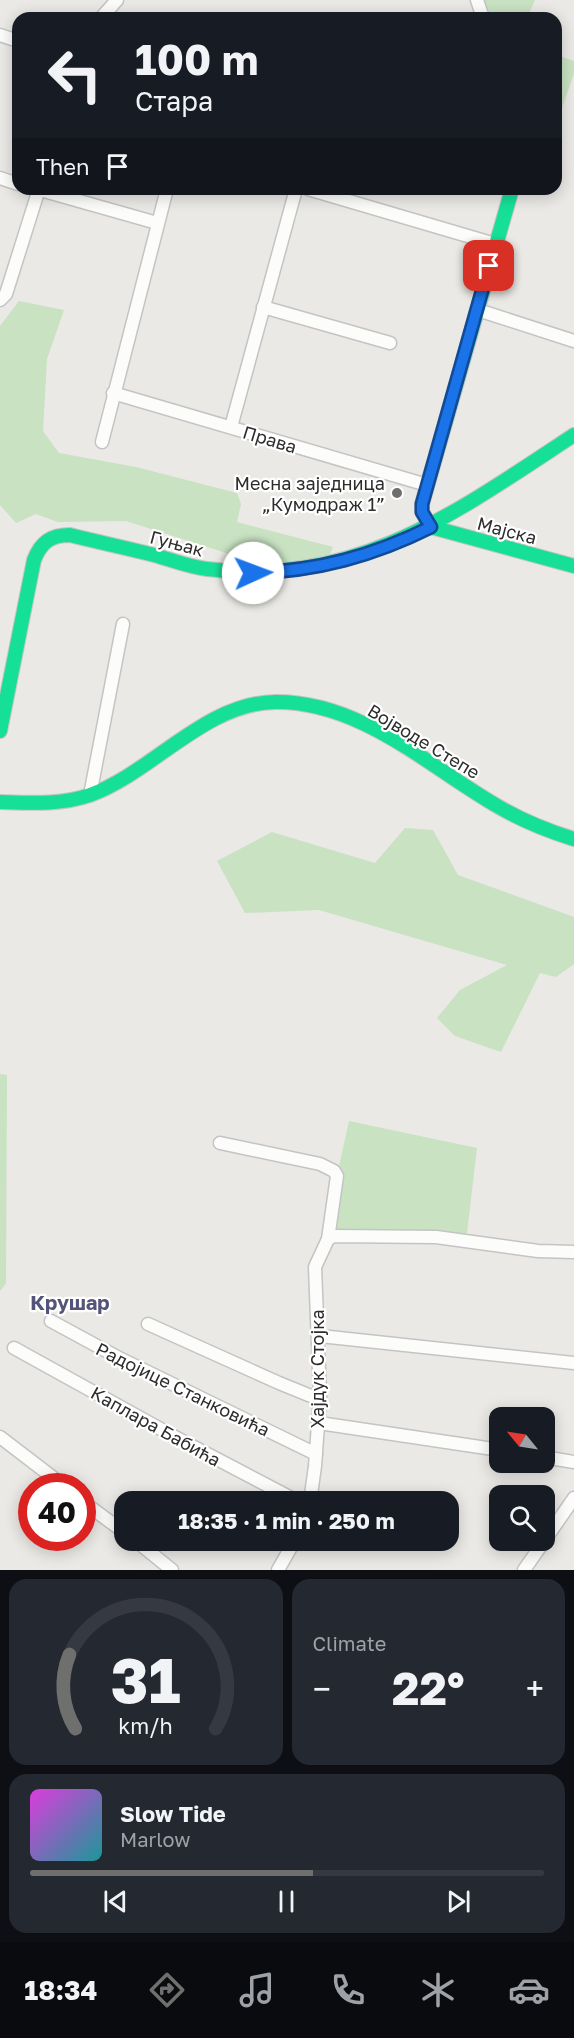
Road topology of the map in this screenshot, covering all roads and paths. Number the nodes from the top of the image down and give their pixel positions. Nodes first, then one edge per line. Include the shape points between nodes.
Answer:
1 (117, 0) edge
2 (106, 12) edge
3 (36, 195) edge
4 (59, 195) edge
5 (165, 195) edge
6 (294, 195) edge
7 (328, 195) edge
8 (510, 195) edge
9 (157, 223) junction
10 (495, 244) junction
11 (0, 300) edge
12 (264, 307) junction
13 (478, 310) junction
14 (574, 341) edge
15 (390, 343) dead end
16 (113, 393) junction
17 (231, 427) junction
18 (574, 435) edge
19 (102, 442) dead end
20 (427, 485) junction
21 (431, 527) junction
22 (574, 566) edge
23 (123, 624) dead end
24 (0, 731) edge
25 (90, 795) junction
26 (0, 802) edge
27 (574, 839) edge
28 (220, 1143) dead end
29 (328, 1239) junction
30 (574, 1252) edge
31 (51, 1321) dead end
32 (148, 1324) dead end
33 (320, 1336) junction
34 (14, 1347) dead end
35 (574, 1363) edge
36 (320, 1397) junction
37 (319, 1423) junction
38 (0, 1437) edge
39 (489, 1448) edge
40 (316, 1454) junction
41 (555, 1459) edge
42 (574, 1462) edge
43 (47, 1473) edge
44 (278, 1491) edge
45 (311, 1491) edge
46 (574, 1498) edge
47 (96, 1511) edge
48 (560, 1518) junction
49 (574, 1521) edge
50 (114, 1525) edge
51 (149, 1551) edge
52 (289, 1551) edge
53 (172, 1570) edge
54 (278, 1570) edge
55 (524, 1570) edge

1 - 2 street
3 - 11 street via 6,294
4 - 9 street
5 - 9 street
6 - 12 street
7 - 10 street
8 - 10 street
9 - 16 street
10 - 13 street
12 - 15 street
12 - 17 street
13 - 14 street
13 - 20 street
16 - 17 street, Права
16 - 19 street
17 - 20 street, Права
18 - 21 street, Гуњак
20 - 21 street via 422,512
21 - 22 street, Мајска
21 - 24 street, Гуњак via 353,560 313,569 253,573 199,568 70,535 55,535 44,542 34,560
23 - 25 street
25 - 26 street, Војводе Степе via 61,802
25 - 27 street, Војводе Степе via 143,768 235,710 263,703 295,703 367,725 499,807
28 - 29 street, Хајдук Стојка via 320,1164 334,1171 337,1176
29 - 30 street via 436,1237
29 - 33 street, Хајдук Стојка via 315,1267
31 - 40 street, Радојице Станковића
32 - 36 street via 279,1383
33 - 35 street
33 - 36 street, Хајдук Стојка
34 - 44 street, Каплара Бабића
36 - 37 street, Хајдук Стојка
37 - 39 street
37 - 40 street, Хајдук Стојка
38 - 43 street
40 - 45 street, Хајдук Стојка
41 - 42 street
46 - 48 street
47 - 50 street
48 - 49 street
48 - 55 street
51 - 53 street
52 - 54 street

